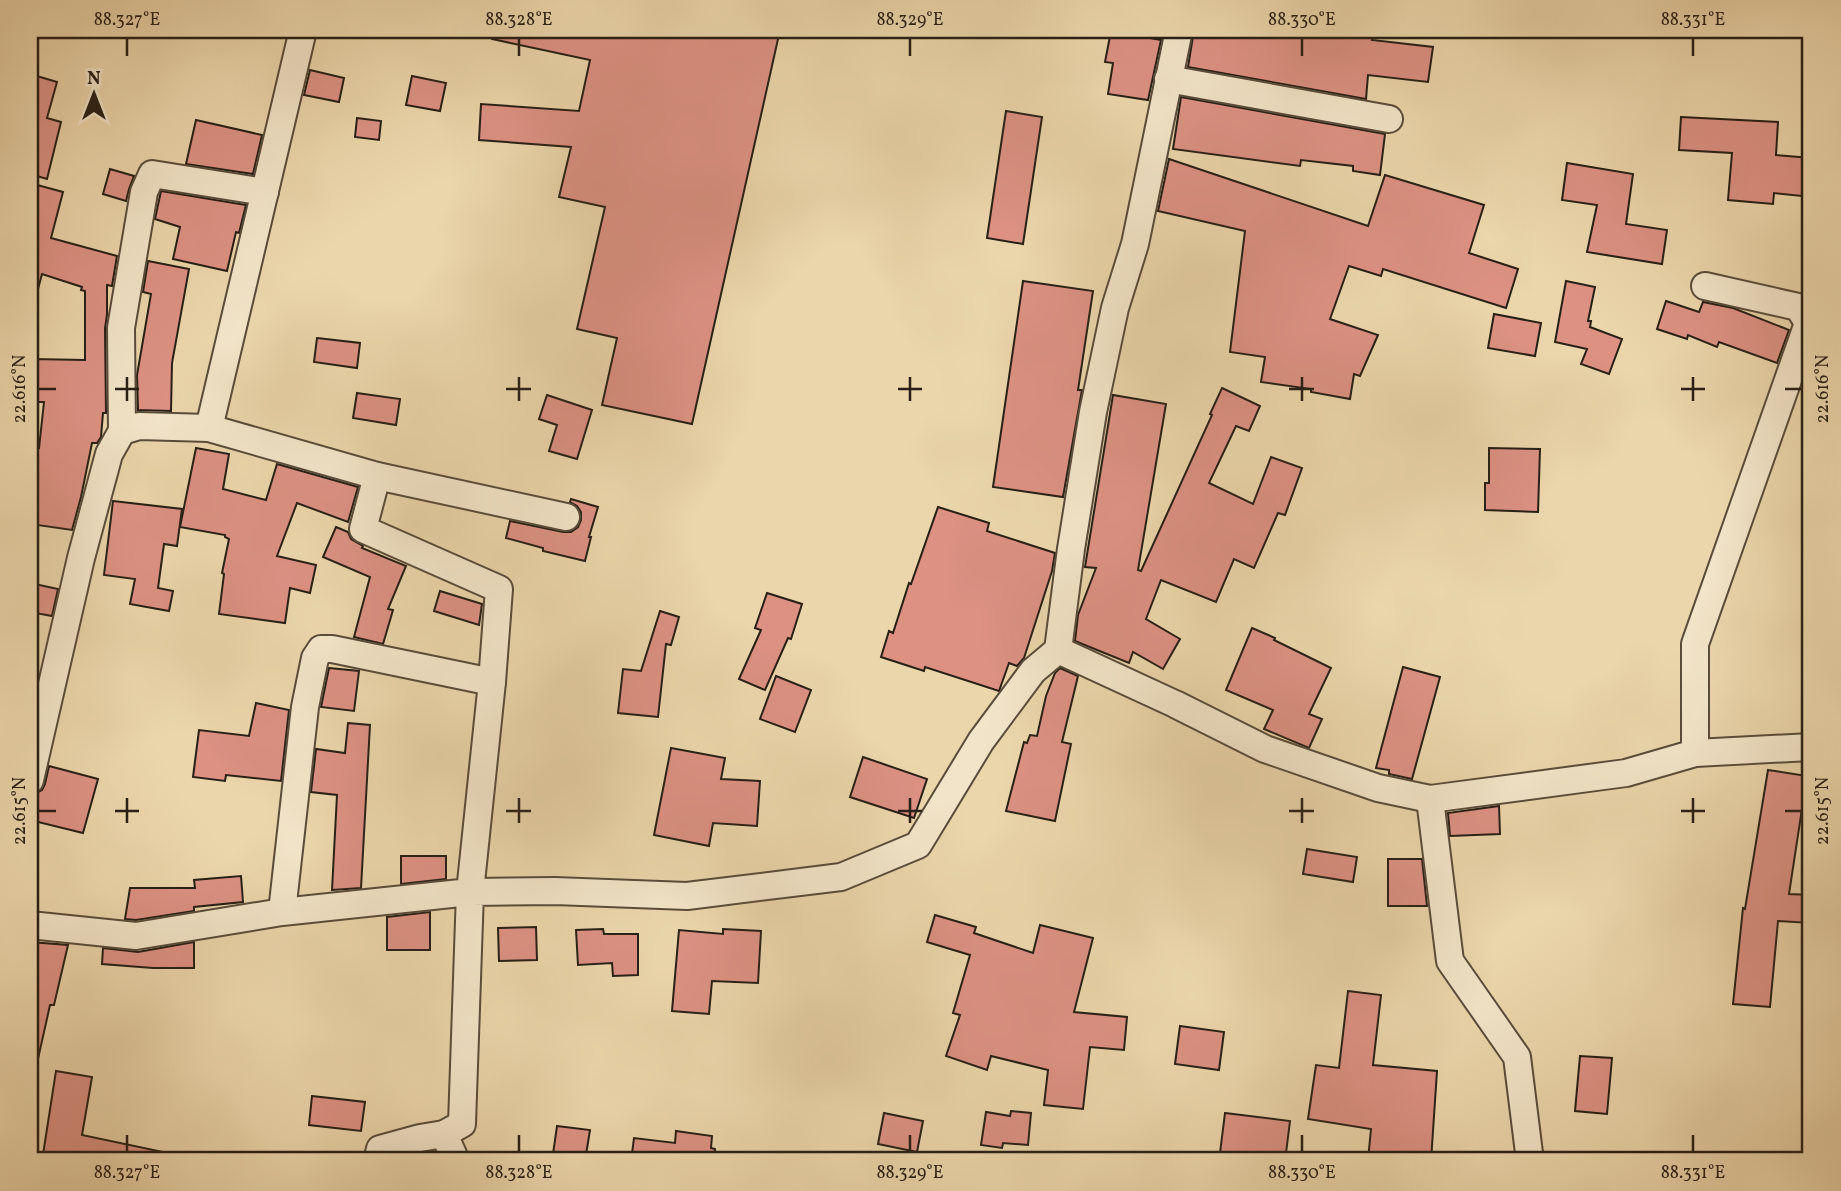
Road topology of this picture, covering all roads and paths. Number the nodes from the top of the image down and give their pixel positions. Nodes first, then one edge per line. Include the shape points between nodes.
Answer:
1 (303, 30) edge
2 (1179, 30) edge
3 (1168, 79) junction
4 (1389, 120) dead end
5 (265, 192) junction
6 (1705, 286) dead end
7 (1810, 323) edge
8 (209, 428) junction
9 (122, 431) junction
10 (377, 476) junction
11 (566, 517) dead end
12 (1058, 650) junction
13 (41, 677) edge
14 (492, 682) junction
15 (1811, 747) edge
16 (1695, 753) junction
17 (30, 780) edge
18 (1430, 799) junction
19 (470, 892) junction
20 (282, 912) junction
21 (30, 925) edge
22 (444, 1134) junction
23 (377, 1161) edge
24 (456, 1161) edge
25 (1530, 1161) edge

1 - 5 street
2 - 3 street
3 - 4 street
3 - 12 street via 1135,244 1115,307 1093,412
5 - 8 street
5 - 9 street via 152,174 144,192 121,328
6 - 7 street via 1798,307
7 - 16 street via 1695,644
8 - 9 street via 139,426
8 - 10 street
9 - 13 street via 109,454 81,558
10 - 11 street
10 - 14 street via 363,529 499,589
12 - 18 street via 1265,749 1377,788
12 - 19 street via 1033,671 981,741 918,845 854,872 687,896
13 - 17 street
14 - 19 street
14 - 20 street via 321,649 305,707
15 - 16 street
16 - 18 street via 1626,773
18 - 25 street via 1450,961 1517,1057
19 - 20 street
19 - 22 street via 462,1124
20 - 21 street via 136,936
22 - 23 street via 380,1149
22 - 24 street

